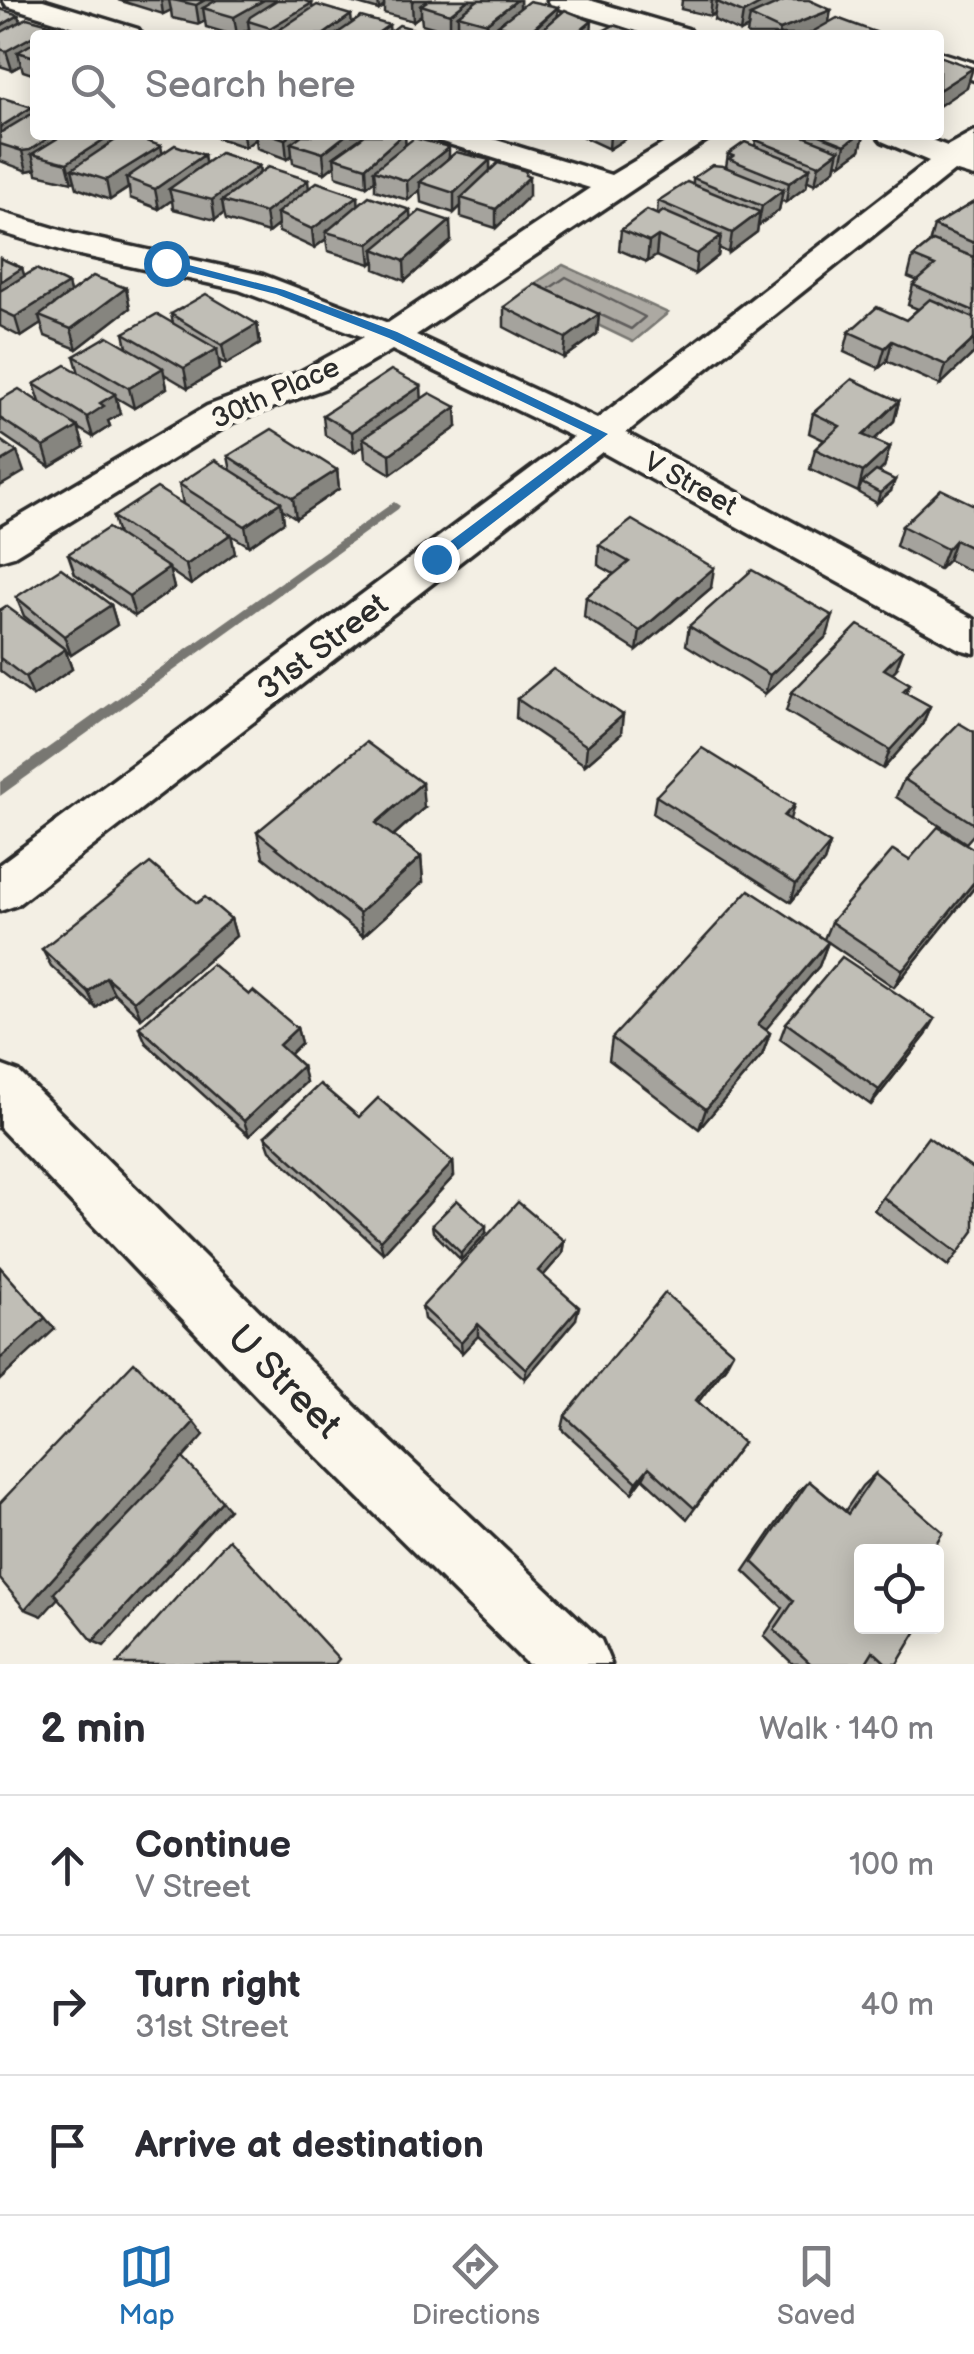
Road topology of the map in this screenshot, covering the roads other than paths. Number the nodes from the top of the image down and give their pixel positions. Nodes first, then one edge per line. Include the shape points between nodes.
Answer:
1 (16, 0) edge
2 (562, 0) edge
3 (112, 30) edge
4 (661, 30) edge
5 (944, 62) edge
6 (974, 72) edge
7 (465, 140) edge
8 (690, 140) edge
9 (910, 140) edge
10 (966, 156) edge
11 (614, 186) junction
12 (0, 222) edge
13 (393, 335) junction
14 (601, 434) junction
15 (0, 546) edge
16 (974, 638) edge
17 (0, 890) edge
18 (0, 1090) edge
19 (576, 1664) edge

1 - 3 street
2 - 4 street
5 - 6 street
7 - 11 street
8 - 11 street, 30th Place
9 - 10 street
10 - 14 street, 31st Street
11 - 13 street, 30th Place
12 - 13 street, V Street via 280,292
13 - 14 street, V Street
13 - 15 street, 30th Place via 313,380 220,414
14 - 16 street, V Street
14 - 17 street, 31st Street
18 - 19 street, U Street

